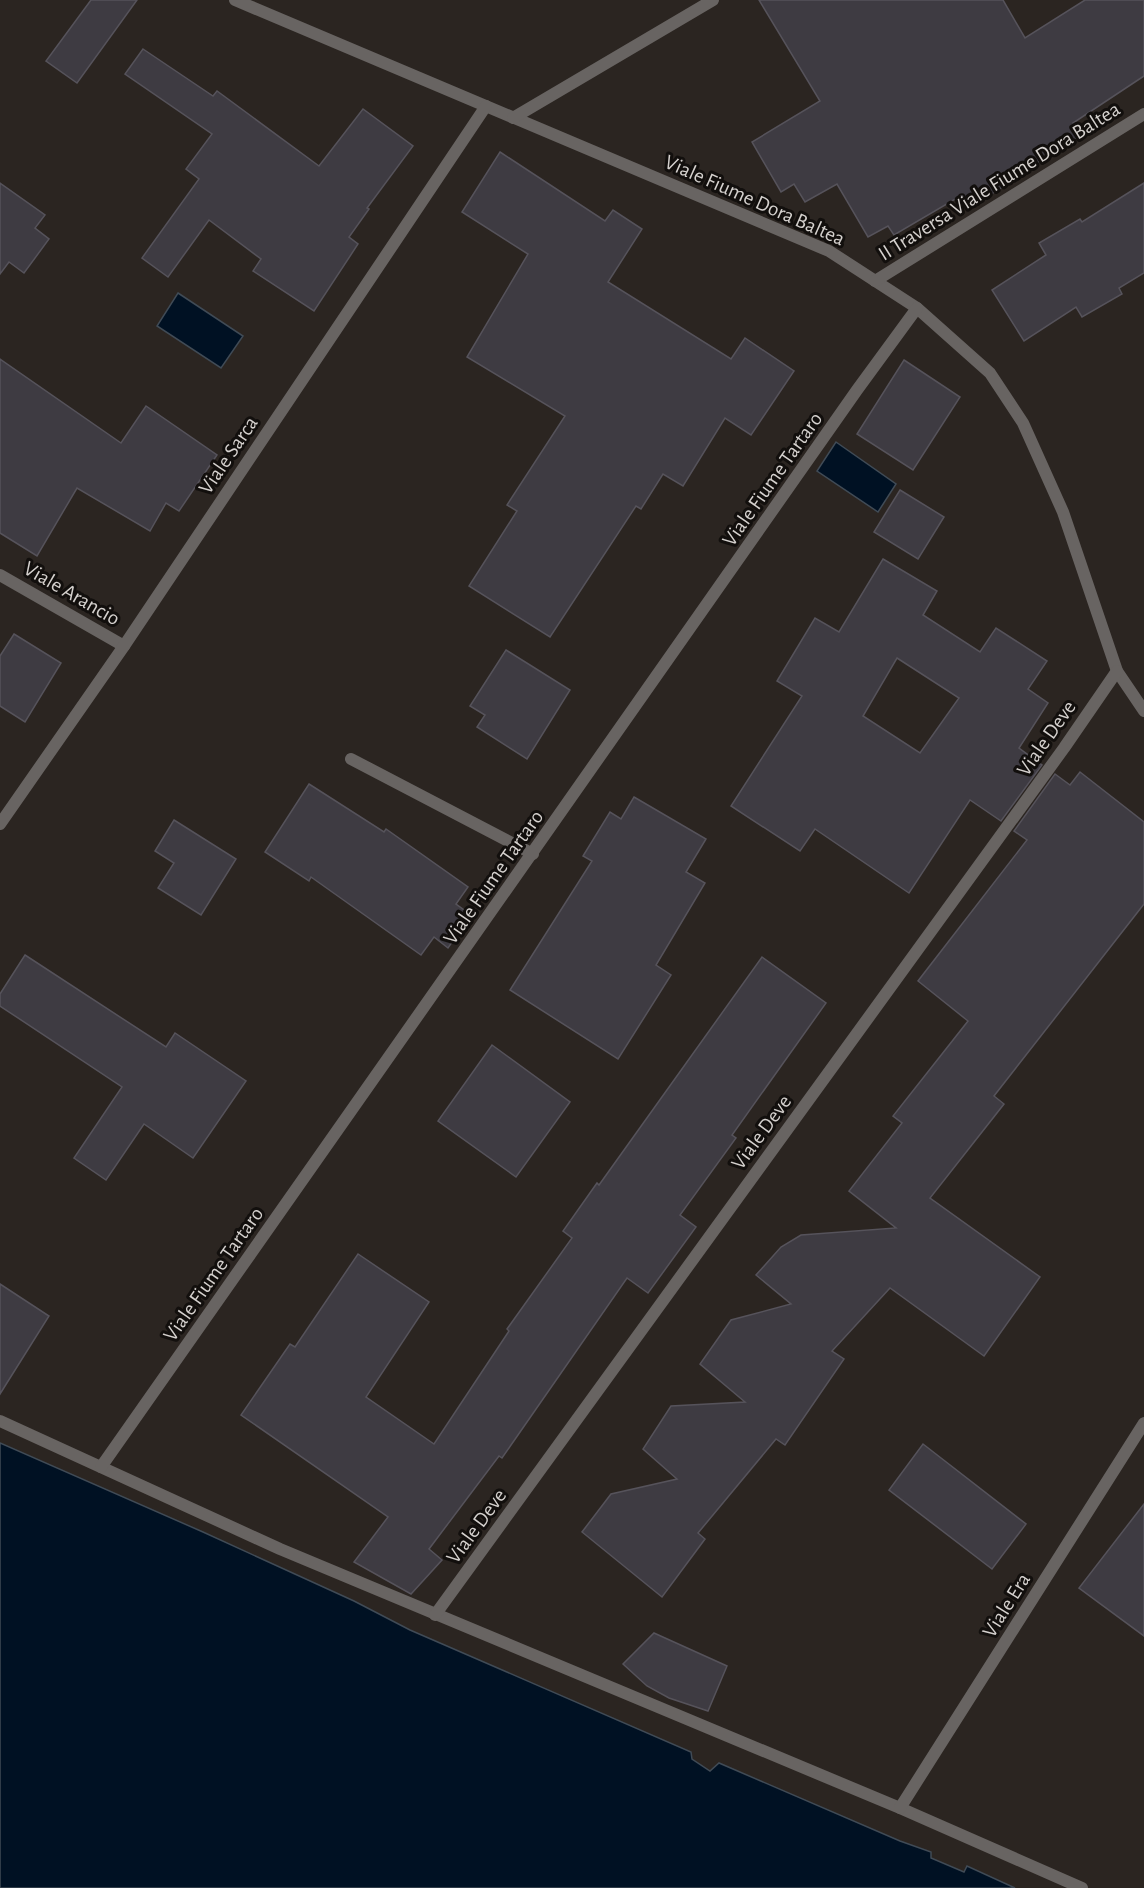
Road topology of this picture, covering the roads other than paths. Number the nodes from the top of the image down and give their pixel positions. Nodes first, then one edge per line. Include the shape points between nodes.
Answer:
1 (235, 0) edge
2 (713, 0) edge
3 (486, 106) junction
4 (1144, 114) edge
5 (513, 118) junction
6 (875, 281) junction
7 (917, 308) junction
8 (0, 575) edge
9 (124, 646) junction
10 (1117, 671) junction
11 (1144, 711) edge
12 (351, 759) dead end
13 (0, 824) edge
14 (533, 854) junction
15 (0, 1421) edge
16 (1144, 1423) edge
17 (101, 1467) junction
18 (435, 1615) junction
19 (900, 1808) junction
20 (1082, 1888) edge

1 - 3 street, Viale Fiume Dora Baltea
2 - 5 street
3 - 5 street, Viale Fiume Dora Baltea
3 - 9 street, Viale Sarca
4 - 6 street, II Traversa Viale Fiume Dora Baltea
5 - 6 street, Viale Fiume Dora Baltea via 829,251
6 - 7 street, Viale Fiume Dora Baltea
7 - 10 street, Viale Fiume Dora Baltea via 990,373 1023,423 1063,512
7 - 14 street, Viale Fiume Tartaro
8 - 9 street, Viale Arancio
9 - 13 street, Viale Sarca
10 - 11 street, Viale Fiume Dora Baltea
10 - 18 street, Viale Deve
12 - 14 street
14 - 17 street, Viale Fiume Tartaro
15 - 17 street
16 - 19 street, Viale Era
17 - 18 street
18 - 19 street
19 - 20 street

